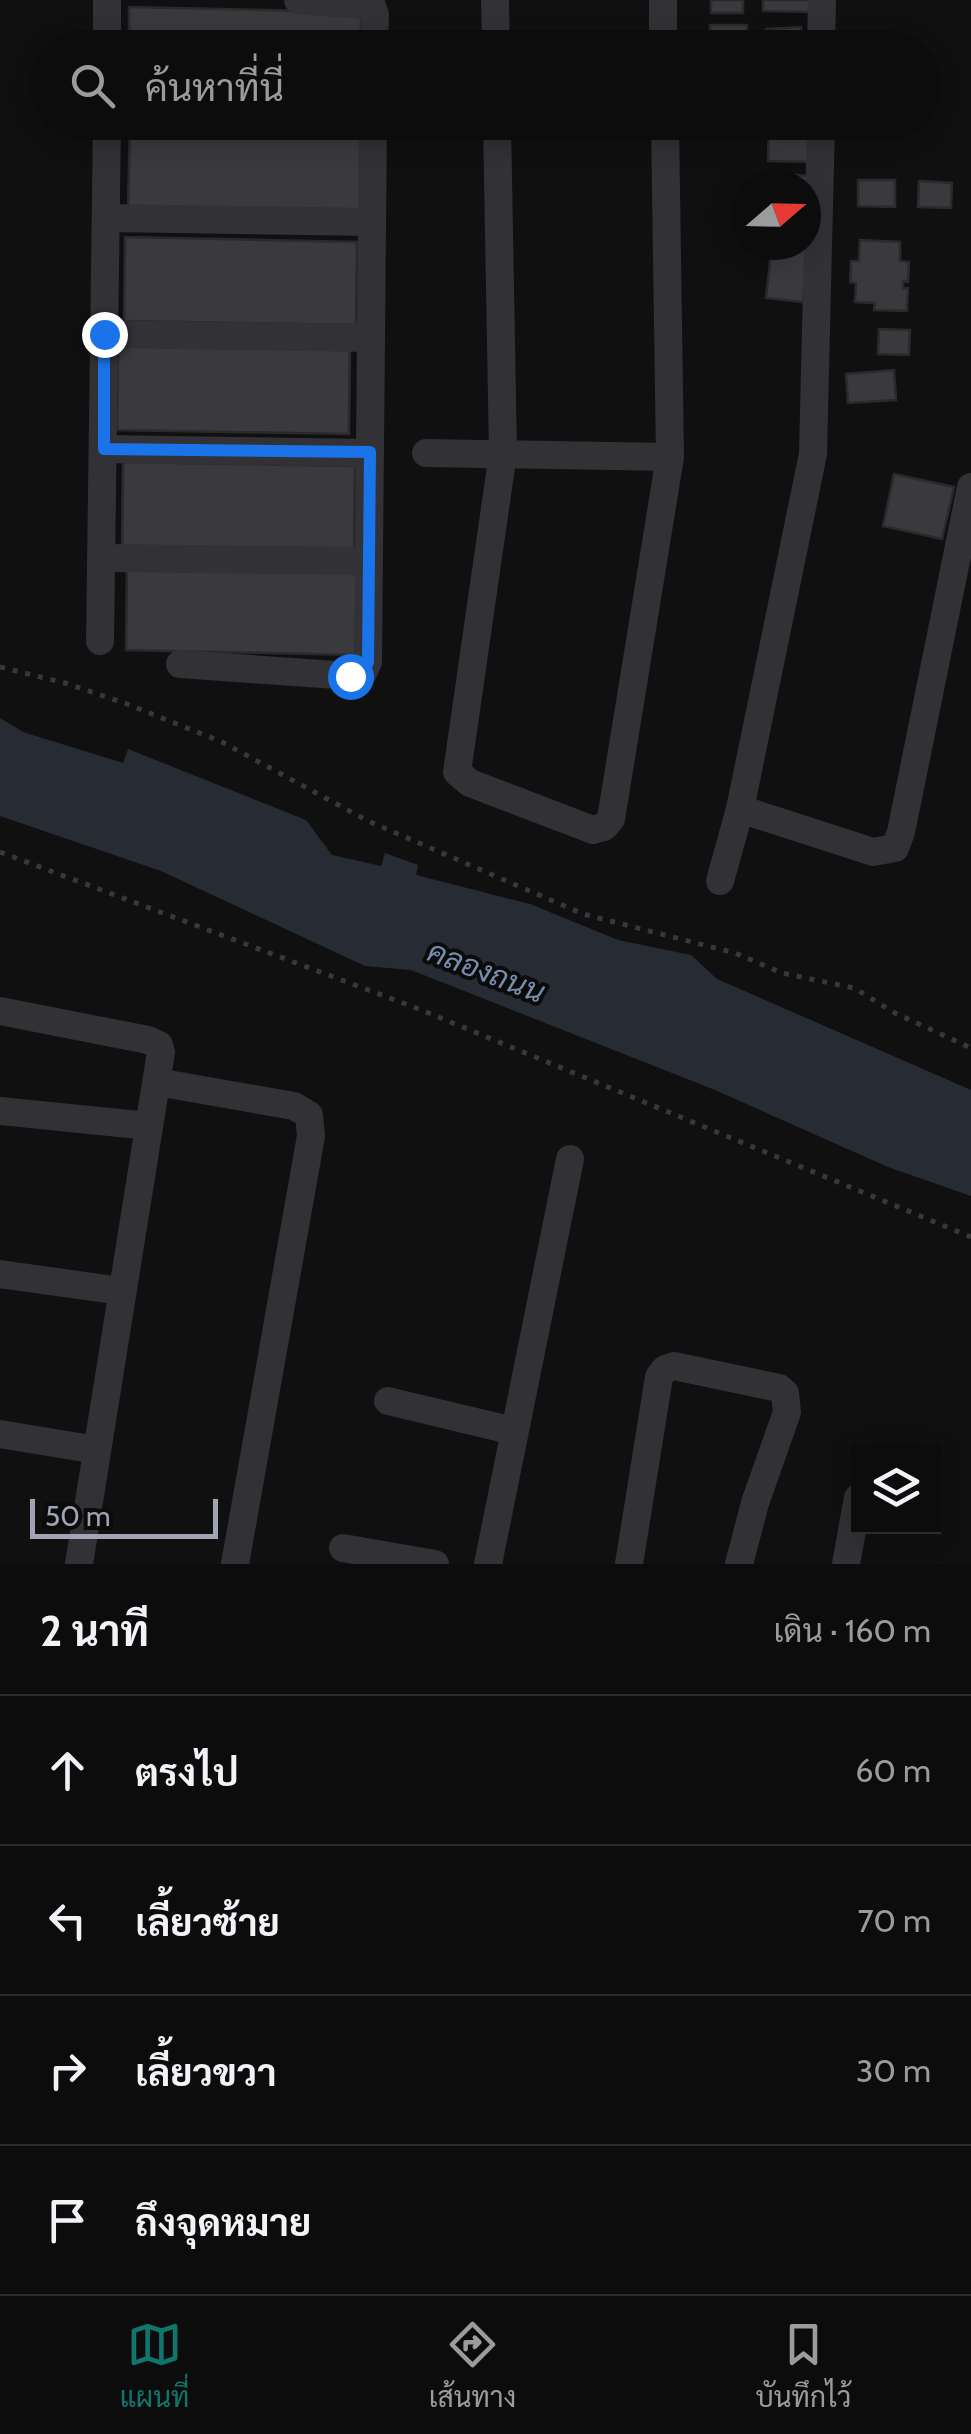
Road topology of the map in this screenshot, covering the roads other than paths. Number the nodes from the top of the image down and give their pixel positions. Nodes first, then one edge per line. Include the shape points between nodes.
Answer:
1 (107, 0) edge
2 (298, 0) edge
3 (495, 0) edge
4 (662, 0) edge
5 (822, 0) edge
6 (107, 30) edge
7 (375, 30) edge
8 (496, 30) edge
9 (663, 30) edge
10 (822, 30) edge
11 (107, 140) edge
12 (373, 140) edge
13 (497, 140) edge
14 (665, 140) edge
15 (821, 140) edge
16 (106, 218) junction
17 (372, 222) junction
18 (104, 334) junction
19 (371, 338) junction
20 (104, 449) junction
21 (370, 452) junction
22 (426, 453) dead end
23 (503, 453) junction
24 (670, 457) junction
25 (971, 488) edge
26 (103, 558) junction
27 (369, 562) junction
28 (100, 641) dead end
29 (180, 664) dead end
30 (740, 809) junction
31 (720, 881) dead end
32 (0, 1011) edge
33 (157, 1082) junction
34 (0, 1111) edge
35 (149, 1126) junction
36 (570, 1159) dead end
37 (0, 1274) edge
38 (121, 1291) junction
39 (388, 1401) dead end
40 (514, 1431) junction
41 (0, 1434) edge
42 (97, 1450) junction
43 (851, 1534) edge
44 (343, 1548) dead end
45 (80, 1564) edge
46 (235, 1564) edge
47 (434, 1564) edge
48 (488, 1564) edge
49 (630, 1564) edge
50 (739, 1564) edge
51 (846, 1564) edge

1 - 6 street
2 - 7 street via 372,6
3 - 8 street
4 - 9 street
5 - 10 street
11 - 16 street
12 - 17 street
13 - 23 street
14 - 24 street
15 - 30 street via 813,454
16 - 17 street
16 - 18 street
17 - 19 street
18 - 19 street
18 - 20 street
19 - 21 street
20 - 21 street
20 - 26 street
21 - 27 street
22 - 23 street
23 - 24 street
23 - 24 street via 457,772 470,783 593,830 611,819
25 - 30 street via 895,848 874,852
26 - 27 street
26 - 28 street
27 - 29 street via 363,672
30 - 31 street
32 - 33 street via 148,1040 161,1052
33 - 35 street
33 - 46 street via 294,1106 309,1115
34 - 35 street
35 - 38 street
36 - 40 street
37 - 38 street
38 - 42 street
39 - 40 street
40 - 48 street
41 - 42 street
42 - 45 street
43 - 51 street
44 - 47 street
49 - 50 street via 659,1377 674,1366 785,1393 787,1412

